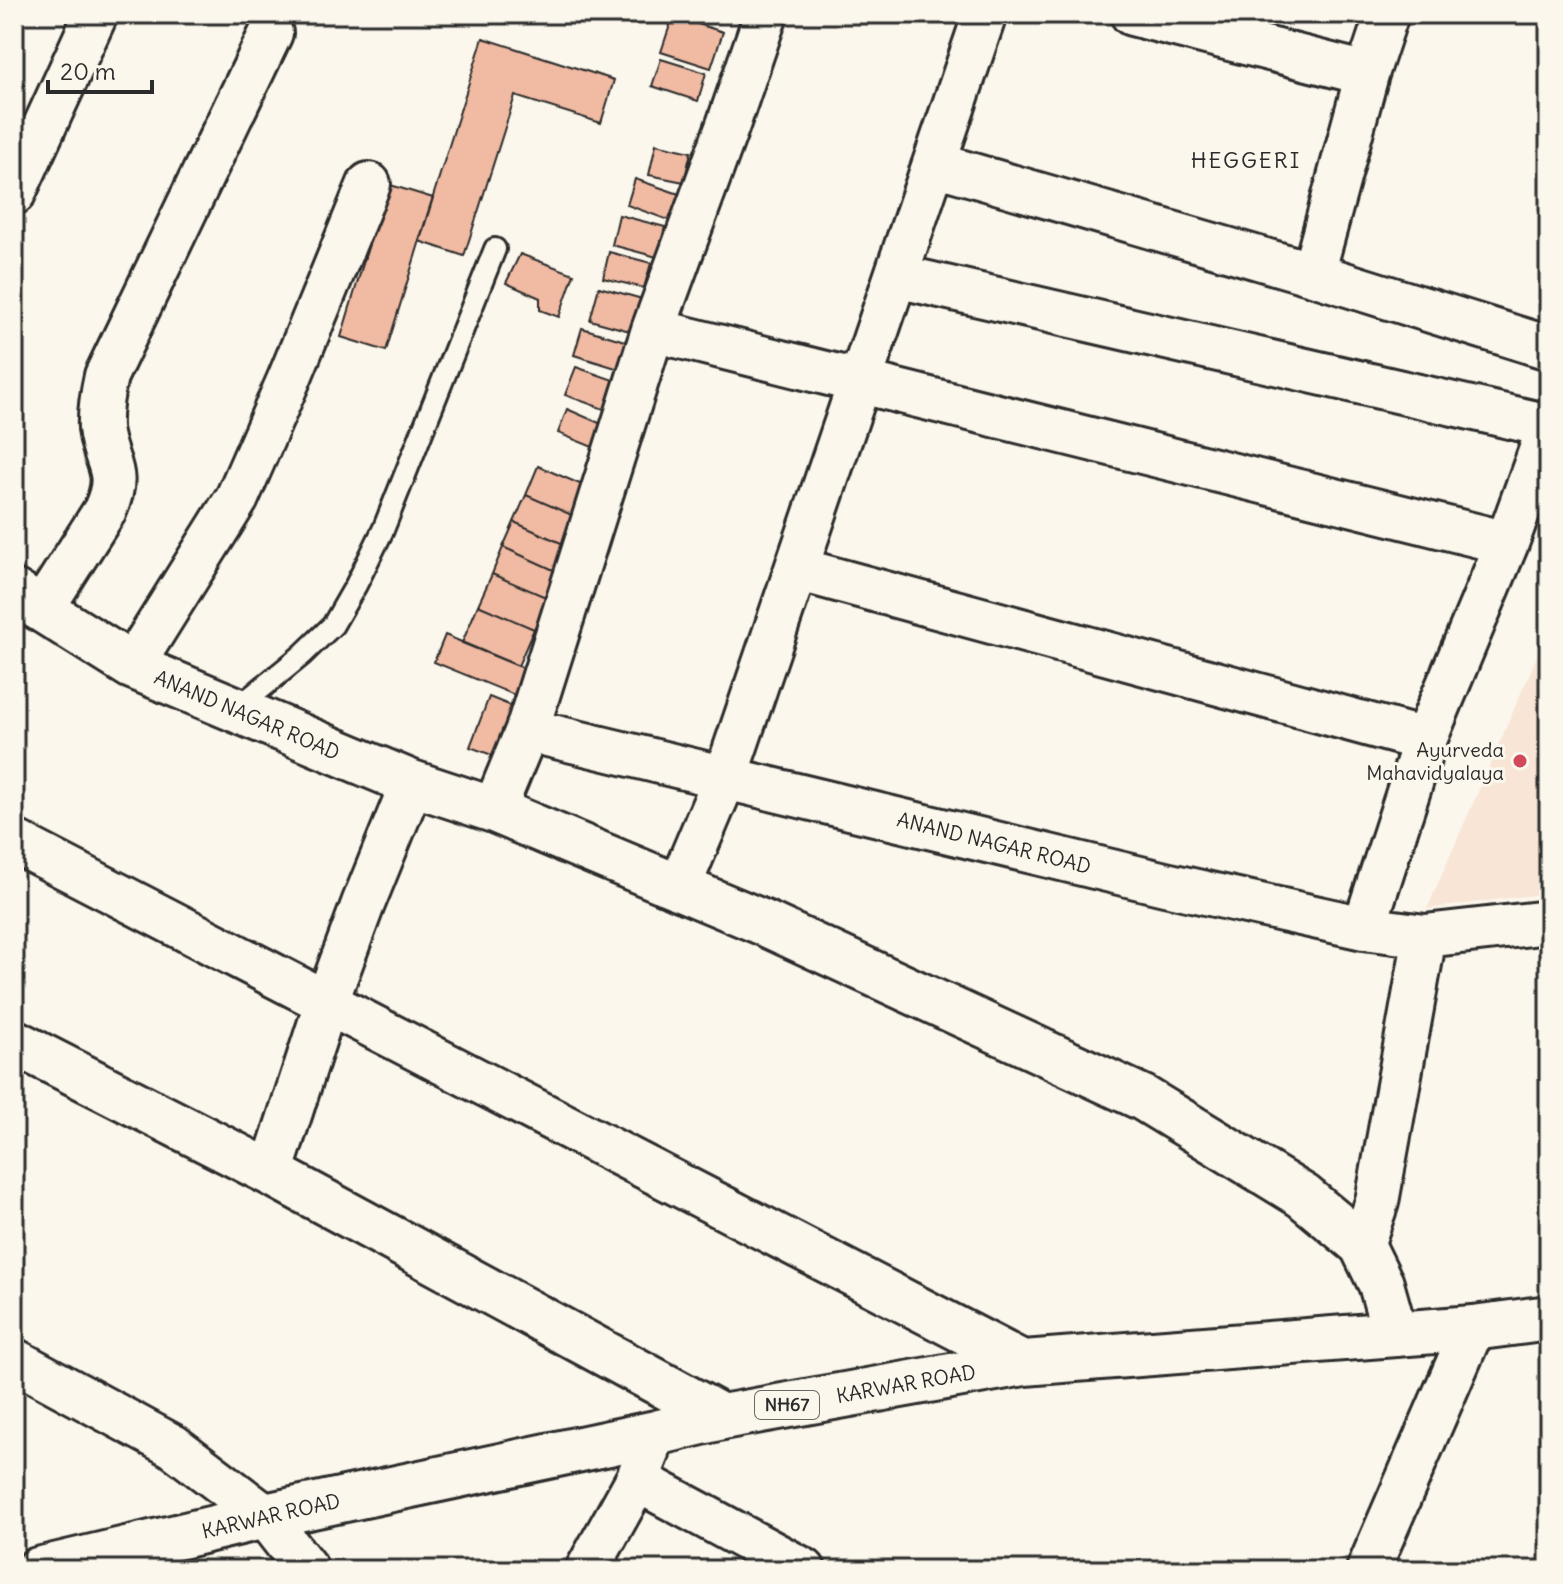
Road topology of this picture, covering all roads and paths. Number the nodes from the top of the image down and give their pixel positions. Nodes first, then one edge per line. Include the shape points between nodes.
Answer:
1 (96, 14) edge
2 (766, 14) edge
3 (985, 14) edge
4 (1132, 14) edge
5 (1387, 14) edge
6 (271, 33) dead end
7 (1367, 74) junction
8 (935, 164) junction
9 (369, 184) dead end
10 (14, 193) edge
11 (495, 249) dead end
12 (1313, 274) junction
13 (897, 276) junction
14 (653, 330) junction
15 (1549, 348) edge
16 (862, 382) junction
17 (1549, 427) edge
18 (1507, 543) junction
19 (797, 569) junction
20 (28, 600) edge
21 (132, 666) junction
22 (234, 710) junction
23 (527, 730) junction
24 (1425, 740) junction
25 (725, 778) junction
26 (412, 783) junction
27 (494, 810) junction
28 (14, 841) edge
29 (679, 887) junction
30 (1549, 922) edge
31 (1364, 928) junction
32 (1425, 936) junction
33 (327, 1001) junction
34 (14, 1042) edge
35 (271, 1173) junction
36 (1362, 1245) junction
37 (1549, 1318) edge
38 (1473, 1328) junction
39 (1395, 1334) junction
40 (14, 1360) edge
41 (1024, 1363) junction
42 (722, 1417) junction
43 (656, 1433) junction
44 (637, 1480) junction
45 (265, 1516) junction
46 (86, 1565) edge
47 (38, 1570) edge
48 (307, 1570) edge
49 (587, 1570) edge
50 (804, 1570) edge
51 (1368, 1570) edge

1 - 10 street
2 - 14 street
3 - 8 street
4 - 7 street
5 - 7 street
6 - 20 street via 106,376 100,431 114,472 113,492 105,510
7 - 12 street
8 - 12 street
8 - 13 street
9 - 21 street via 237,498
11 - 22 lane via 356,585 333,625
12 - 15 street
13 - 16 street
13 - 17 street
14 - 16 street
14 - 23 street
16 - 18 street
16 - 19 street
17 - 18 street
18 - 24 street
19 - 24 street
19 - 25 street
20 - 21 main road, ANAND NAGAR ROAD
21 - 22 main road, ANAND NAGAR ROAD
22 - 26 main road, ANAND NAGAR ROAD
23 - 25 street, ANAND NAGAR ROAD
23 - 27 street
24 - 31 street
25 - 29 street
25 - 31 street, ANAND NAGAR ROAD
26 - 27 main road, ANAND NAGAR ROAD
26 - 33 street
27 - 29 main road, ANAND NAGAR ROAD
28 - 33 street
29 - 36 main road, ANAND NAGAR ROAD via 1143,1098 1303,1196
30 - 32 street, ANAND NAGAR ROAD
31 - 32 street, ANAND NAGAR ROAD
32 - 36 street via 1380,1188
33 - 35 street
33 - 41 street
34 - 35 main road
35 - 42 main road
36 - 39 main road, ANAND NAGAR ROAD via 1381,1284
37 - 38 main road, KARWAR ROAD / NH67
38 - 39 main road, KARWAR ROAD / NH67
38 - 51 street
39 - 41 main road, KARWAR ROAD / NH67
40 - 45 street via 173,1446
41 - 42 main road, KARWAR ROAD / NH67
42 - 43 main road, KARWAR ROAD / NH67
43 - 44 street
43 - 45 main road, KARWAR ROAD / NH67
44 - 49 street
44 - 50 street
45 - 46 main road, KARWAR ROAD / NH67
45 - 48 street
46 - 47 main road, KARWAR ROAD / NH67

